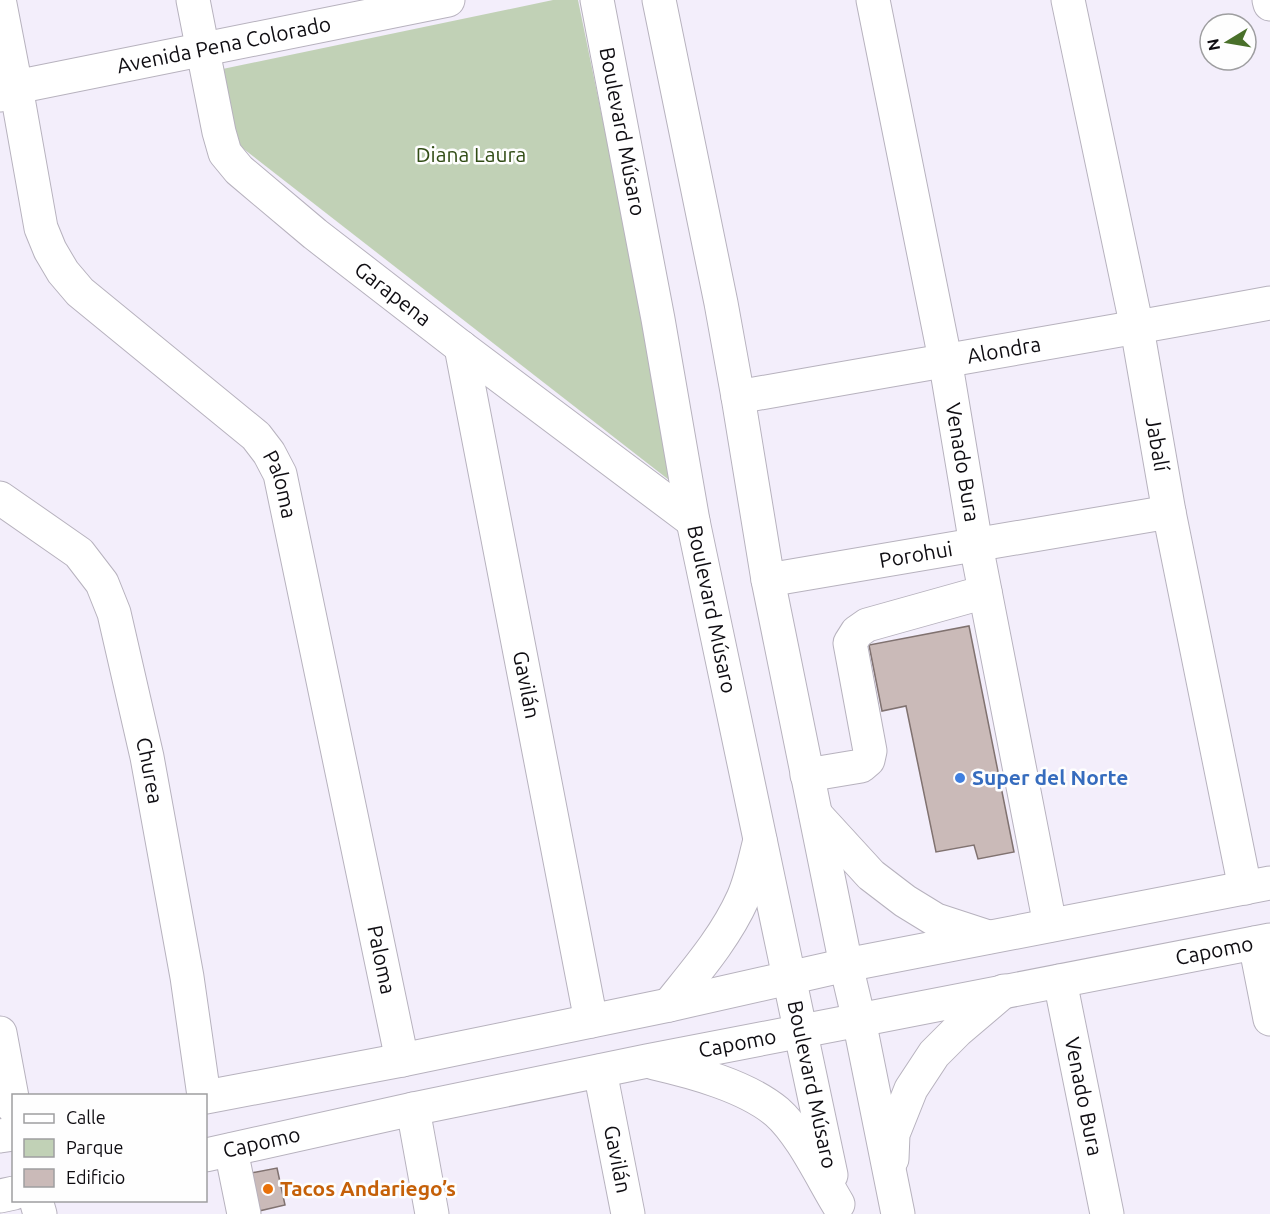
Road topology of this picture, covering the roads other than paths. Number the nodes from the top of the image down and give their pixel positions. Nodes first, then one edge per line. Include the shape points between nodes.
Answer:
1 (193, 0) edge
2 (448, 0) edge
3 (597, 0) edge
4 (659, 0) edge
5 (873, 0) edge
6 (1068, 0) edge
7 (0, 4) edge
8 (398, 5) edge
9 (203, 50) junction
10 (8, 91) edge
11 (1270, 303) edge
12 (1137, 328) junction
13 (461, 347) junction
14 (945, 359) junction
15 (738, 397) junction
16 (0, 498) edge
17 (1169, 512) junction
18 (693, 521) junction
19 (976, 544) junction
20 (768, 579) junction
21 (985, 592) junction
22 (807, 775) junction
23 (816, 814) junction
24 (760, 840) junction
25 (1258, 885) edge
26 (1050, 925) junction
27 (989, 938) junction
28 (1263, 941) edge
29 (846, 965) junction
30 (789, 977) junction
31 (1059, 981) junction
32 (1004, 991) junction
33 (669, 1005) junction
34 (1270, 1019) edge
35 (859, 1020) junction
36 (591, 1021) junction
37 (800, 1031) junction
38 (0, 1033) edge
39 (402, 1060) junction
40 (647, 1061) junction
41 (600, 1071) junction
42 (205, 1094) edge
43 (207, 1096) edge
44 (12, 1097) edge
45 (413, 1110) junction
46 (218, 1153) edge
47 (891, 1182) junction
48 (839, 1209) edge
49 (244, 1214) edge
50 (432, 1214) edge
51 (628, 1214) edge
52 (898, 1214) edge
53 (1107, 1214) edge

1 - 9 street, Garapena
2 - 8 street, Avenida Pena Colorado
3 - 18 street, Boulevard Músaro
4 - 15 street
5 - 14 street, Venado Bura
6 - 12 street, Jabalí
7 - 10 street, Paloma
8 - 9 street, Avenida Pena Colorado
9 - 10 street, Avenida Pena Colorado
9 - 13 street, Garapena via 225,153 239,170
10 - 39 street, Paloma via 41,228 63,272 80,292 256,436 280,474
11 - 12 street, Alondra
12 - 14 street, Alondra
12 - 17 street, Jabalí
13 - 18 street, Garapena
13 - 36 street, Gavilán
14 - 15 street, Alondra
14 - 19 street, Venado Bura
15 - 20 street
16 - 42 street, Churea via 79,553 102,583 114,614 151,780
17 - 19 street, Porohui
17 - 25 street, Jabalí
18 - 24 street, Boulevard Músaro
19 - 20 street, Porohui
19 - 21 street, Venado Bura
20 - 22 street
21 - 22 street via 867,625 857,632 850,643 870,751 868,760 861,765
21 - 26 street, Venado Bura
22 - 23 street
23 - 27 street via 871,875 905,901 936,920
23 - 29 street
24 - 30 street, Boulevard Músaro
24 - 33 street via 743,896 726,931
25 - 26 street
26 - 27 street
27 - 29 street
28 - 31 street, Capomo
28 - 34 street
29 - 30 street
29 - 35 street
30 - 33 street
30 - 37 street, Boulevard Músaro
31 - 32 street, Capomo
31 - 53 street, Venado Bura
32 - 35 street, Capomo
32 - 47 street via 934,1054 911,1089 893,1134
33 - 36 street
35 - 37 street, Capomo
35 - 47 street
36 - 39 street
37 - 40 street, Capomo
37 - 48 street, Boulevard Músaro
38 - 44 street
39 - 43 street
40 - 41 street, Capomo
40 - 48 street via 723,1083 777,1113 796,1134
41 - 45 street, Capomo
41 - 51 street, Gavilán
45 - 46 street, Capomo
45 - 50 street
46 - 49 street
47 - 52 street

